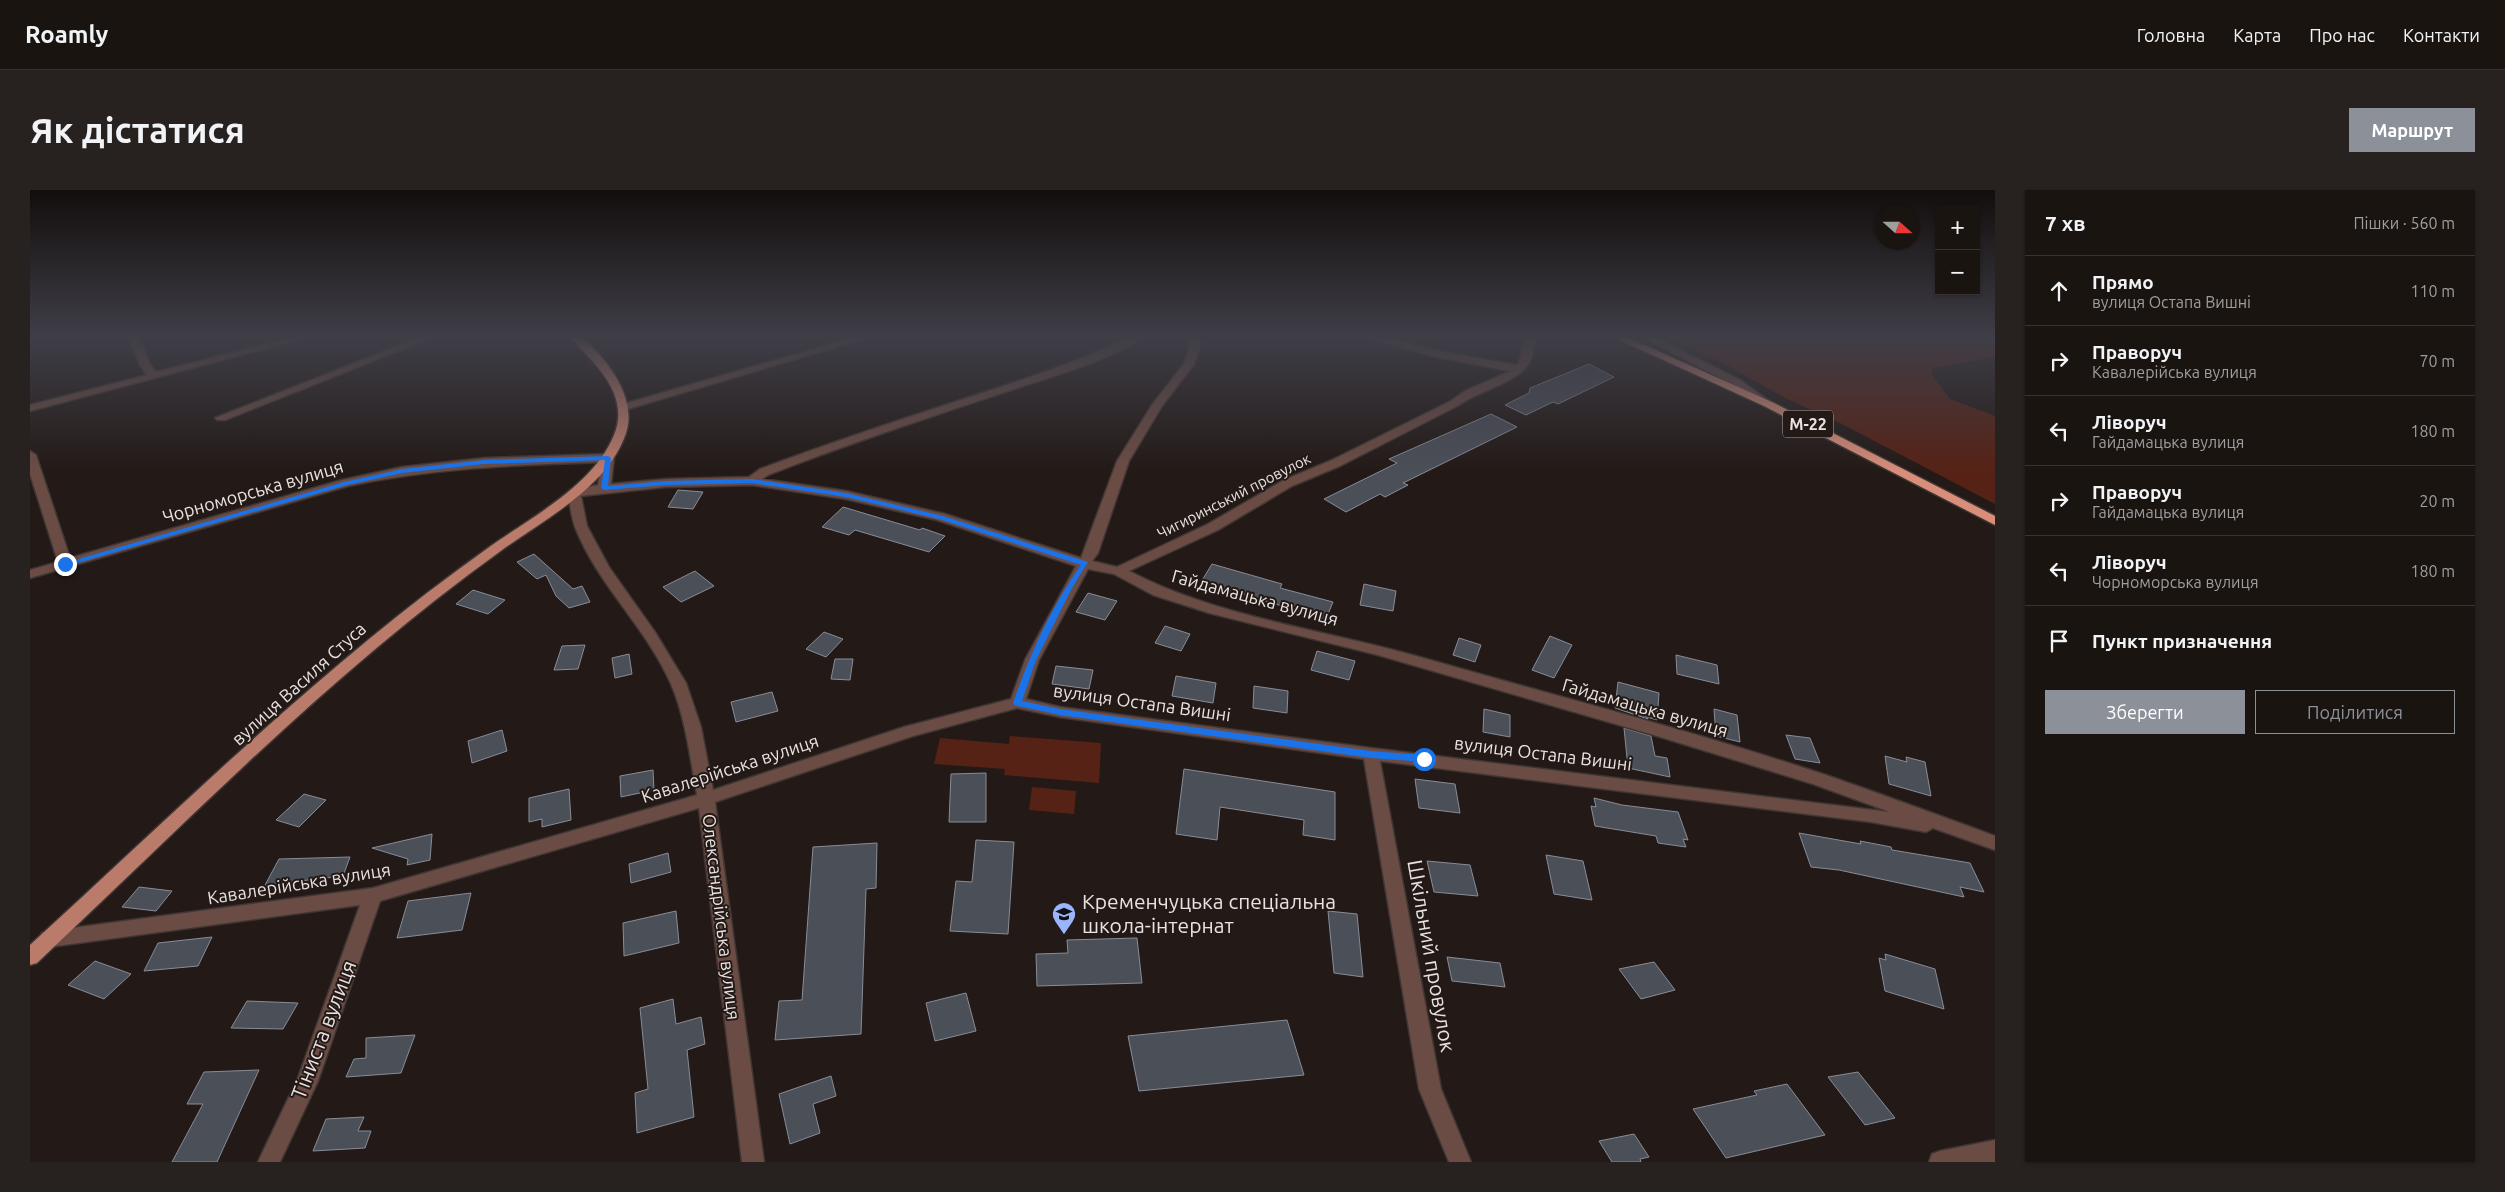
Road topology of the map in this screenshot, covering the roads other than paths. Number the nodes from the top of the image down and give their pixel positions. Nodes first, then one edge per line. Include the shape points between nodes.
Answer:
1 (133, 381) edge
2 (315, 381) edge
3 (613, 381) edge
4 (712, 381) edge
5 (1027, 381) edge
6 (1175, 381) edge
7 (1495, 381) edge
8 (1717, 381) edge
9 (1735, 381) edge
10 (1768, 404) junction
11 (624, 407) junction
12 (30, 408) edge
13 (221, 418) dead end
14 (30, 455) edge
15 (608, 458) junction
16 (752, 481) junction
17 (604, 488) junction
18 (574, 493) junction
19 (1995, 521) edge
20 (65, 564) junction
21 (1085, 564) junction
22 (1118, 571) junction
23 (30, 574) edge
24 (1017, 703) junction
25 (1371, 754) junction
26 (706, 799) junction
27 (1974, 835) junction
28 (1995, 843) edge
29 (373, 896) junction
30 (49, 940) junction
31 (30, 957) edge
32 (1995, 1151) edge
33 (269, 1162) edge
34 (753, 1162) edge
35 (1460, 1162) edge
36 (1940, 1162) edge

1 - 12 street
2 - 13 street
3 - 11 main road
4 - 11 street
5 - 16 street via 841,443 764,472
6 - 21 street via 1122,461
7 - 22 street, Чигиринський провулок via 1400,432 1288,483 1213,527
8 - 10 highway, М-22
9 - 10 street
10 - 19 highway, М-22
11 - 15 main road via 619,437
14 - 20 street
15 - 17 street
15 - 18 main road, вулиця Василя Стуса
15 - 20 street, Чорноморська вулиця via 484,462 402,471
16 - 17 street, Гайдамацька вулиця
16 - 21 street, Гайдамацька вулиця via 846,495 941,517
17 - 18 street, Гайдамацька вулиця
18 - 26 street, Олександрійська вулиця via 581,526 603,567 650,635 678,683 693,727
18 - 30 main road, вулиця Василя Стуса via 465,570 389,630 305,703
20 - 23 street, Чорноморська вулиця
21 - 22 street, Гайдамацька вулиця
21 - 24 street via 1068,588 1032,660
22 - 27 street, Гайдамацька вулиця via 1158,592 1214,610 1380,651 1660,731 1818,779
24 - 25 street, вулиця Остапа Вишні via 1060,712
24 - 26 street, Кавалерійська вулиця via 910,731
25 - 27 street, вулиця Остапа Вишні via 1871,815
25 - 35 street, Шкільний провулок via 1430,1088
26 - 29 street, Кавалерійська вулиця
26 - 34 street, Олександрійська вулиця
27 - 28 street, Гайдамацька вулиця
29 - 30 street, Кавалерійська вулиця
29 - 33 street, Тіниста вулиця via 307,1081
30 - 31 main road, вулиця Василя Стуса
32 - 36 street

